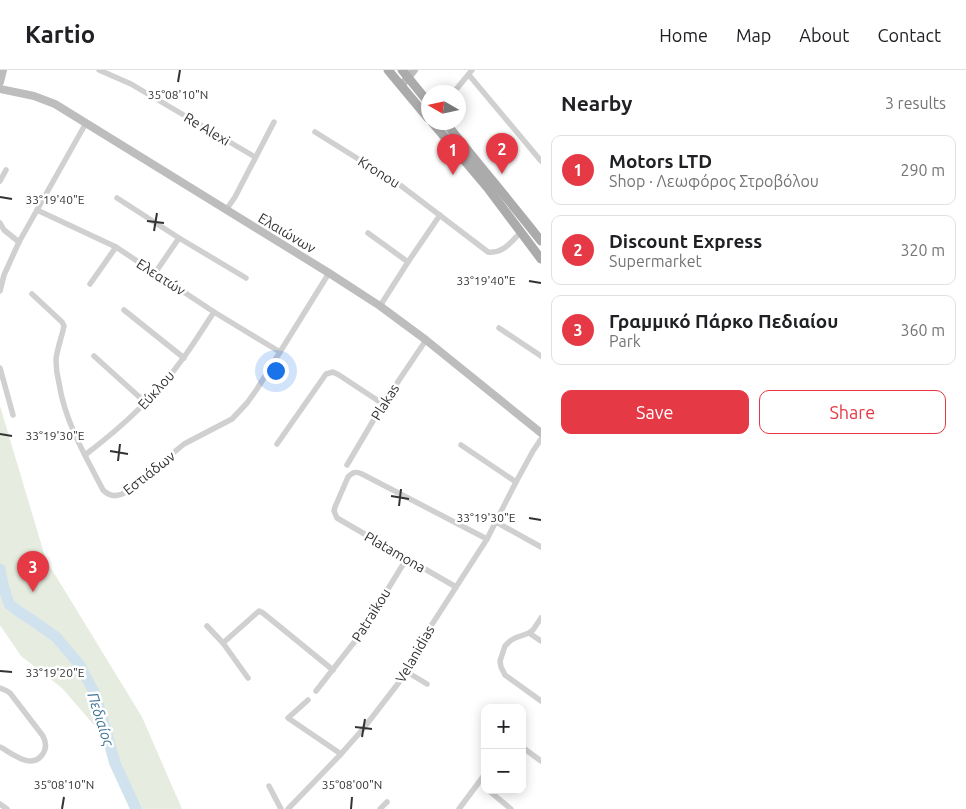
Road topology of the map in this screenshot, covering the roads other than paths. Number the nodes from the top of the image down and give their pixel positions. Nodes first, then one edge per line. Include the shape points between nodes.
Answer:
1 (3, 70) edge
2 (99, 70) edge
3 (388, 70) edge
4 (402, 70) edge
5 (414, 70) edge
6 (470, 72) edge
7 (408, 78) junction
8 (0, 82) edge
9 (460, 85) edge
10 (401, 86) junction
11 (0, 89) edge
12 (421, 94) edge
13 (421, 110) edge
14 (274, 122) dead end
15 (86, 123) junction
16 (439, 130) edge
17 (451, 130) edge
18 (315, 132) dead end
19 (255, 157) junction
20 (540, 159) edge
21 (6, 170) dead end
22 (0, 181) edge
23 (117, 198) dead end
24 (37, 210) junction
25 (226, 210) junction
26 (440, 215) junction
27 (0, 223) edge
28 (521, 232) junction
29 (368, 233) dead end
30 (179, 238) junction
31 (19, 242) junction
32 (541, 242) edge
33 (116, 247) junction
34 (541, 259) edge
35 (408, 262) junction
36 (155, 273) junction
37 (329, 273) junction
38 (246, 278) dead end
39 (90, 284) dead end
40 (0, 291) edge
41 (32, 294) dead end
42 (380, 306) junction
43 (124, 310) dead end
44 (214, 312) junction
45 (499, 328) dead end
46 (426, 340) junction
47 (280, 352) junction
48 (94, 356) dead end
49 (541, 356) edge
50 (184, 358) junction
51 (0, 368) edge
52 (146, 402) junction
53 (383, 404) junction
54 (13, 415) dead end
55 (541, 433) edge
56 (541, 439) edge
57 (277, 444) dead end
58 (461, 445) dead end
59 (85, 455) junction
60 (347, 465) dead end
61 (516, 482) junction
62 (496, 522) junction
63 (487, 539) junction
64 (540, 544) edge
65 (407, 558) junction
66 (456, 587) junction
67 (541, 618) edge
68 (207, 626) dead end
69 (529, 633) junction
70 (541, 641) edge
71 (223, 643) junction
72 (333, 670) junction
73 (407, 672) junction
74 (248, 678) dead end
75 (427, 684) dead end
76 (0, 688) edge
77 (316, 691) dead end
78 (308, 700) dead end
79 (541, 701) edge
80 (0, 747) edge
81 (525, 749) edge
82 (341, 754) junction
83 (541, 762) edge
84 (481, 779) edge
85 (478, 782) junction
86 (481, 785) edge
87 (268, 786) dead end
88 (493, 794) edge
89 (386, 802) dead end
90 (0, 804) edge
91 (7, 809) edge
92 (281, 809) edge
93 (288, 809) edge
94 (380, 809) edge
95 (459, 809) edge
96 (511, 809) edge

1 - 8 main road
2 - 19 street, Re Alexi via 132,84
3 - 10 main road
4 - 7 main road
5 - 7 main road
6 - 9 street
6 - 20 street
7 - 10 main road
7 - 12 main road
10 - 13 main road
11 - 15 main road, Ελαιώνων via 41,98
14 - 19 street
15 - 24 street
15 - 25 main road, Ελαιώνων
16 - 28 main road
17 - 32 main road
18 - 26 street, Kronou via 400,185
19 - 25 street
21 - 22 street
23 - 30 street
24 - 31 street
24 - 33 street, Ελεατών
25 - 37 main road, Ελαιώνων
26 - 28 street, Kronou via 488,252 502,250
26 - 35 street
27 - 31 street
28 - 34 main road
29 - 35 street
30 - 36 street
30 - 38 street
31 - 40 street
33 - 36 street, Ελεατών
33 - 39 street
35 - 42 street
36 - 44 street, Ελεατών
37 - 42 main road, Ελαιώνων
37 - 47 street, Εστιάδων
41 - 59 street, Εστιάδων via 64,326 56,368 66,414
42 - 46 main road, Ελαιώνων
43 - 50 street
44 - 47 street, Ελεατών
44 - 50 street, Εύκλου
45 - 49 street
46 - 53 street, Plakas
46 - 55 main road, Ελαιώνων
47 - 59 street, Εστιάδων via 247,403 232,419 184,444 123,494 114,496 106,493
48 - 52 street
50 - 52 street, Εύκλου
51 - 54 street
52 - 59 street, Εύκλου via 127,422
53 - 57 street via 339,375 333,372 326,374
53 - 60 street, Plakas
56 - 61 street, Velanidias
58 - 61 street
61 - 62 street, Velanidias
62 - 63 street, Velanidias
62 - 64 street
63 - 65 street, Platamona via 362,474 355,472 348,476 336,502 335,515
63 - 66 street, Velanidias
65 - 66 street, Platamona
65 - 72 street, Patraikou via 359,636
66 - 73 street, Velanidias via 420,643
67 - 69 street
68 - 71 street
69 - 70 street
69 - 79 street via 505,646 501,667 505,675
71 - 72 street via 259,611
71 - 74 street
72 - 77 street, Patraikou
73 - 75 street
73 - 82 street, Velanidias
76 - 80 street via 7,690 46,744 41,756 30,761
78 - 82 street via 288,718
81 - 83 street
82 - 93 street, Velanidias
84 - 85 street
85 - 86 street
85 - 95 street
87 - 92 street
88 - 96 street
89 - 94 street
90 - 91 street

